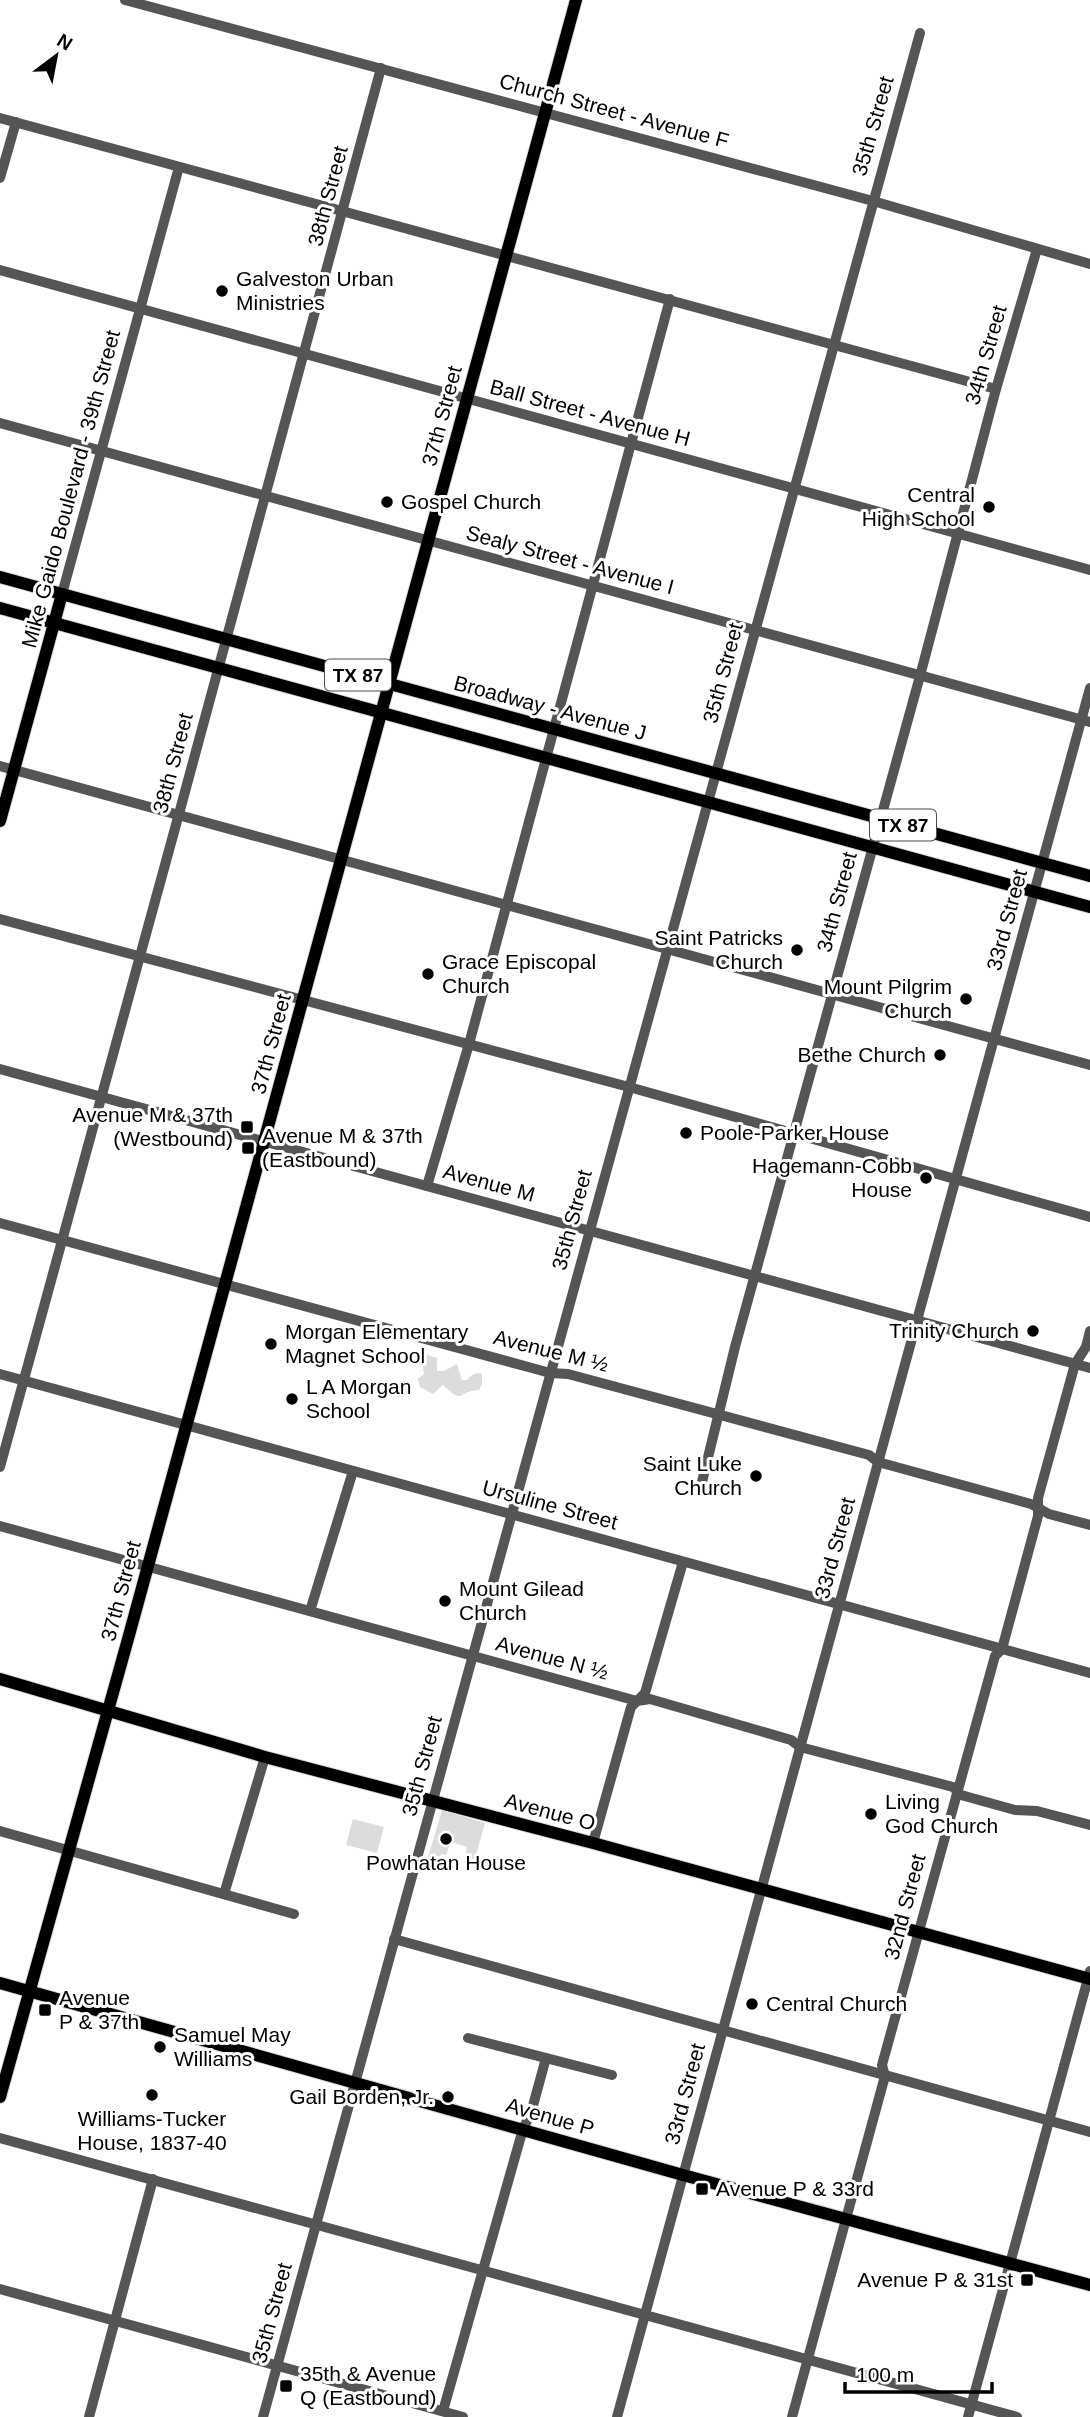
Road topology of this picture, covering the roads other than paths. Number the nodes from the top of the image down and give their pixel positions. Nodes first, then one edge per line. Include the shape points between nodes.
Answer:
1 (125, 0) edge
2 (576, 0) edge
3 (920, 33) dead end
4 (381, 68) junction
5 (545, 112) junction
6 (0, 118) edge
7 (16, 122) junction
8 (179, 167) junction
9 (0, 178) edge
10 (873, 201) junction
11 (344, 211) junction
12 (1037, 248) junction
13 (508, 254) junction
14 (1090, 264) edge
15 (0, 270) edge
16 (670, 299) junction
17 (140, 309) junction
18 (833, 344) junction
19 (306, 354) junction
20 (996, 389) junction
21 (466, 399) junction
22 (0, 423) edge
23 (632, 444) junction
24 (101, 451) junction
25 (793, 489) junction
26 (267, 497) junction
27 (957, 533) junction
28 (428, 540) junction
29 (1090, 569) edge
30 (0, 577) edge
31 (593, 586) junction
32 (62, 594) junction
33 (0, 608) edge
34 (54, 623) junction
35 (755, 630) junction
36 (226, 639) junction
37 (218, 667) junction
38 (920, 676) junction
39 (388, 683) junction
40 (1090, 688) edge
41 (380, 712) junction
42 (1086, 721) edge
43 (554, 729) junction
44 (546, 758) junction
45 (0, 766) edge
46 (14, 770) junction
47 (715, 773) junction
48 (707, 802) junction
49 (178, 815) junction
50 (880, 818) junction
51 (0, 821) edge
52 (872, 847) junction
53 (341, 859) junction
54 (1042, 863) junction
55 (1090, 876) edge
56 (1034, 892) junction
57 (505, 905) junction
58 (1090, 908) edge
59 (0, 919) edge
60 (667, 949) junction
61 (140, 957) junction
62 (832, 994) junction
63 (303, 1000) junction
64 (995, 1039) junction
65 (468, 1044) junction
66 (1090, 1065) edge
67 (0, 1069) edge
68 (629, 1087) junction
69 (101, 1097) junction
70 (793, 1134) junction
71 (264, 1142) junction
72 (956, 1180) junction
73 (428, 1186) junction
74 (1090, 1217) edge
75 (0, 1223) edge
76 (590, 1230) junction
77 (62, 1240) junction
78 (755, 1275) junction
79 (225, 1284) junction
80 (917, 1320) junction
81 (1090, 1331) edge
82 (1075, 1364) junction
83 (1090, 1368) edge
84 (550, 1373) junction
85 (0, 1374) edge
86 (23, 1381) junction
87 (717, 1414) junction
88 (187, 1426) junction
89 (878, 1462) junction
90 (0, 1467) edge
91 (353, 1471) junction
92 (701, 1486) dead end
93 (1039, 1509) junction
94 (511, 1514) junction
95 (1090, 1525) edge
96 (0, 1526) edge
97 (683, 1562) junction
98 (148, 1567) junction
99 (840, 1605) junction
100 (310, 1611) junction
101 (1002, 1649) junction
102 (473, 1656) junction
103 (1090, 1673) edge
104 (0, 1679) edge
105 (637, 1701) junction
106 (107, 1709) junction
107 (800, 1747) junction
108 (265, 1756) junction
109 (957, 1791) junction
110 (433, 1800) junction
111 (1090, 1825) edge
112 (0, 1831) edge
113 (593, 1843) junction
114 (69, 1849) junction
115 (762, 1890) junction
116 (224, 1894) junction
117 (294, 1914) dead end
118 (919, 1932) junction
119 (394, 1939) junction
120 (1089, 1976) edge
121 (0, 1983) edge
122 (29, 1991) junction
123 (722, 2031) junction
124 (468, 2038) dead end
125 (546, 2058) junction
126 (612, 2076) dead end
127 (885, 2076) junction
128 (355, 2082) junction
129 (0, 2098) edge
130 (1049, 2120) junction
131 (523, 2129) junction
132 (1090, 2132) edge
133 (0, 2138) edge
134 (683, 2175) junction
135 (153, 2179) junction
136 (847, 2219) junction
137 (316, 2224) junction
138 (1010, 2263) junction
139 (482, 2270) junction
140 (1090, 2285) edge
141 (0, 2289) edge
142 (644, 2315) junction
143 (116, 2321) junction
144 (808, 2360) junction
145 (277, 2365) junction
146 (971, 2404) junction
147 (443, 2411) junction
148 (89, 2417) edge
149 (263, 2417) edge
150 (463, 2417) edge
151 (617, 2417) edge
152 (792, 2417) edge
153 (968, 2417) edge
154 (1017, 2417) edge

1 - 4 street, Church Street - Avenue F
2 - 5 main road, 37th Street
3 - 10 street, 35th Street
4 - 5 street, Church Street - Avenue F
4 - 11 street, 38th Street
5 - 10 street, Church Street - Avenue F
5 - 13 main road, 37th Street
6 - 7 street
7 - 8 street
7 - 9 street
8 - 11 street
8 - 17 street, Mike Gaido Boulevard - 39th Street
10 - 12 street, Church Street - Avenue F
10 - 18 street, 35th Street
11 - 13 street
11 - 19 street, 38th Street
12 - 14 street, Church Street - Avenue F
12 - 20 street, 34th Street
13 - 16 street
13 - 21 main road, 37th Street
15 - 17 street, Ball Street - Avenue H
16 - 18 street
16 - 23 street
17 - 19 street, Ball Street - Avenue H
17 - 24 street, Mike Gaido Boulevard - 39th Street
18 - 20 street
18 - 25 street, 35th Street
19 - 21 street, Ball Street - Avenue H
19 - 26 street, 38th Street
20 - 27 street, 34th Street
21 - 23 street, Ball Street - Avenue H
21 - 28 main road, 37th Street
22 - 24 street, Sealy Street - Avenue I
23 - 25 street, Ball Street - Avenue H
23 - 31 street
24 - 26 street, Sealy Street - Avenue I
24 - 32 street, Mike Gaido Boulevard - 39th Street
25 - 27 street, Ball Street - Avenue H
25 - 35 street, 35th Street
26 - 28 street, Sealy Street - Avenue I
26 - 36 street, 38th Street
27 - 29 street, Ball Street - Avenue H
27 - 38 street, 34th Street
28 - 31 street, Sealy Street - Avenue I
28 - 39 main road, 37th Street
30 - 32 main road, Broadway - Avenue J / TX 87
31 - 35 street, Sealy Street - Avenue I
31 - 43 street
32 - 34 main road, Mike Gaido Boulevard - 39th Street
32 - 36 main road, Broadway - Avenue J / TX 87
33 - 34 main road, TX 87
34 - 37 main road, TX 87
34 - 46 main road, Mike Gaido Boulevard - 39th Street
35 - 38 street, Sealy Street - Avenue I
35 - 47 street, 35th Street
36 - 37 street, 38th Street
36 - 39 main road, Broadway - Avenue J / TX 87
37 - 41 main road, TX 87
37 - 49 street, 38th Street
38 - 42 street, Sealy Street - Avenue I
38 - 50 street, 34th Street
39 - 41 main road, 37th Street
39 - 43 main road, Broadway - Avenue J / TX 87
40 - 42 street, 33rd Street
41 - 44 main road, TX 87
41 - 53 main road, 37th Street
42 - 54 street, 33rd Street
43 - 44 street
43 - 47 main road, Broadway - Avenue J / TX 87
44 - 48 main road, TX 87
44 - 57 street
45 - 46 street
46 - 49 street
46 - 51 main road, Mike Gaido Boulevard - 39th Street
47 - 48 street, 35th Street
47 - 50 main road, Broadway - Avenue J / TX 87
48 - 52 main road, TX 87
48 - 60 street, 35th Street
49 - 53 street
49 - 61 street, 38th Street
50 - 52 street, 34th Street
50 - 54 main road, Broadway - Avenue J / TX 87
52 - 56 main road, TX 87
52 - 62 street, 34th Street
53 - 57 street
53 - 63 main road, 37th Street
54 - 55 main road, Broadway - Avenue J / TX 87
54 - 56 street, 33rd Street
56 - 58 main road, TX 87
56 - 64 street, 33rd Street
57 - 60 street
57 - 65 street
59 - 61 street
60 - 62 street
60 - 68 street, 35th Street
61 - 63 street
61 - 69 street, 38th Street
62 - 64 street
62 - 70 street, 34th Street
63 - 65 street
63 - 71 main road, 37th Street
64 - 66 street
64 - 72 street, 33rd Street
65 - 68 street
65 - 73 street
67 - 69 street, Avenue M
68 - 70 street
68 - 76 street, 35th Street
69 - 71 street, Avenue M
69 - 77 street, 38th Street
70 - 72 street
70 - 78 street, 34th Street
71 - 73 street, Avenue M
71 - 79 main road, 37th Street
72 - 74 street
72 - 80 street, 33rd Street
73 - 76 street, Avenue M
75 - 77 street, Avenue M ½
76 - 78 street, Avenue M
76 - 84 street, 35th Street
77 - 79 street, Avenue M ½
77 - 86 street, 38th Street
78 - 80 street, Avenue M
78 - 87 street, 34th Street
79 - 84 street, Avenue M ½
79 - 88 main road, 37th Street
80 - 82 street, Avenue M
80 - 89 street, 33rd Street
81 - 82 street, 32nd Street
82 - 83 street, Avenue M
82 - 93 street, 32nd Street via 1038,1498
84 - 87 street, Avenue M ½
84 - 94 street, 35th Street
85 - 86 street, Ursuline Street
86 - 88 street, Ursuline Street
86 - 90 street, 38th Street
87 - 89 street, Avenue M ½ via 869,1455
87 - 92 street, 34th Street
88 - 91 street, Ursuline Street
88 - 98 main road, 37th Street
89 - 93 street, Avenue M ½
89 - 99 street, 33rd Street
91 - 94 street, Ursuline Street
91 - 100 street
93 - 95 street, Avenue M ½
93 - 101 street, 32nd Street
94 - 97 street, Ursuline Street
94 - 102 street, 35th Street
96 - 98 street, Avenue N ½
97 - 99 street, Ursuline Street
97 - 105 street via 645,1693
98 - 100 street, Avenue N ½
98 - 106 main road, 37th Street
99 - 101 street, Ursuline Street
99 - 107 street, 33rd Street
100 - 102 street, Avenue N ½
101 - 103 street, Ursuline Street
101 - 109 street, 32nd Street via 995,1656
102 - 105 street, Avenue N ½
102 - 110 street, 35th Street
104 - 106 main road, Avenue O
105 - 107 street, Avenue N ½ via 650,1699 791,1740
105 - 113 street via 631,1707
106 - 108 main road, Avenue O
106 - 114 main road, 37th Street
107 - 109 street, Avenue N ½
107 - 115 street, 33rd Street
108 - 110 main road, Avenue O
108 - 116 street
109 - 111 street, Avenue N ½ via 1015,1811 1037,1811
109 - 118 street, 32nd Street
110 - 113 main road, Avenue O
110 - 119 street, 35th Street
112 - 114 street
113 - 115 main road, Avenue O
114 - 116 street
114 - 122 main road, 37th Street
115 - 118 main road, Avenue O
115 - 123 street, 33rd Street
116 - 117 street
118 - 120 main road, Avenue O
118 - 127 street, 32nd Street via 882,2065
119 - 123 street
119 - 128 street, 35th Street
120 - 130 street
121 - 122 main road, Avenue P
122 - 128 main road, Avenue P
122 - 129 main road, 37th Street
123 - 127 street
123 - 134 street, 33rd Street
124 - 125 street
125 - 126 street
125 - 131 street
127 - 130 street
127 - 136 street, 32nd Street
128 - 131 main road, Avenue P
128 - 137 street, 35th Street
130 - 132 street
130 - 138 street
131 - 134 main road, Avenue P
131 - 139 street
133 - 135 street
134 - 136 main road, Avenue P
134 - 142 street, 33rd Street
135 - 137 street
135 - 143 street
136 - 138 main road, Avenue P
136 - 144 street, 32nd Street
137 - 139 street
137 - 145 street, 35th Street
138 - 140 main road, Avenue P
138 - 146 street
139 - 142 street
139 - 147 street
141 - 143 street
142 - 144 street
142 - 151 street, 33rd Street
143 - 145 street
143 - 148 street
144 - 146 street
144 - 152 street, 32nd Street
145 - 147 street
145 - 149 street, 35th Street
146 - 153 street
146 - 154 street
147 - 150 street

